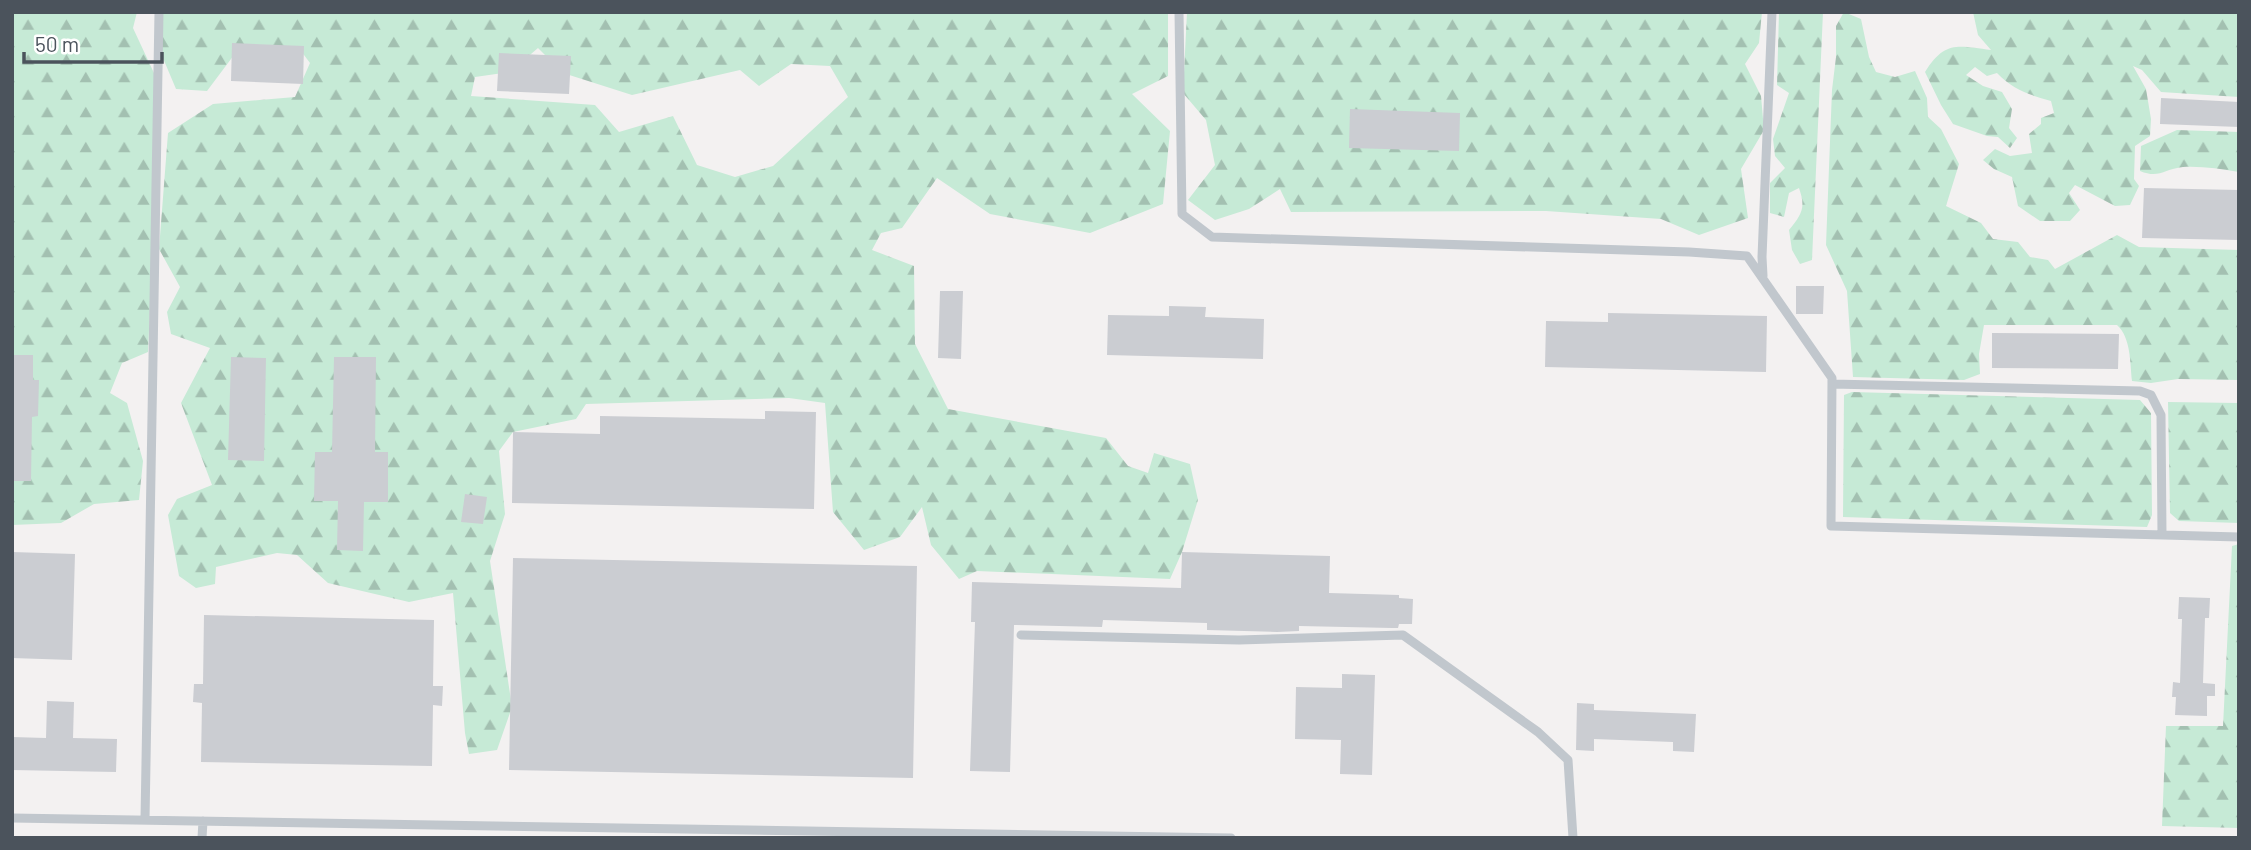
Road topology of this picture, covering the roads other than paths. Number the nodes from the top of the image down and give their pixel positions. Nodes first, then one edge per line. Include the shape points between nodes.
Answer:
1 (159, 12) edge
2 (1179, 12) edge
3 (1772, 12) edge
4 (1764, 280) junction
5 (1832, 384) junction
6 (2162, 535) junction
7 (2239, 537) edge
8 (1021, 635) dead end
9 (12, 817) edge
10 (145, 820) junction
11 (203, 821) junction
12 (577, 833) edge
13 (202, 838) edge
14 (1231, 838) edge
15 (1573, 838) edge

1 - 10 lane
2 - 4 lane via 1182,214 1212,237 1747,256
3 - 4 lane
4 - 5 lane
5 - 6 lane via 2140,391 2151,395 2161,415
5 - 6 lane via 1831,526
6 - 7 lane
8 - 15 lane via 1239,640 1404,635 1538,732 1568,760
9 - 10 lane
10 - 11 lane
11 - 12 lane
11 - 13 lane
12 - 14 lane

